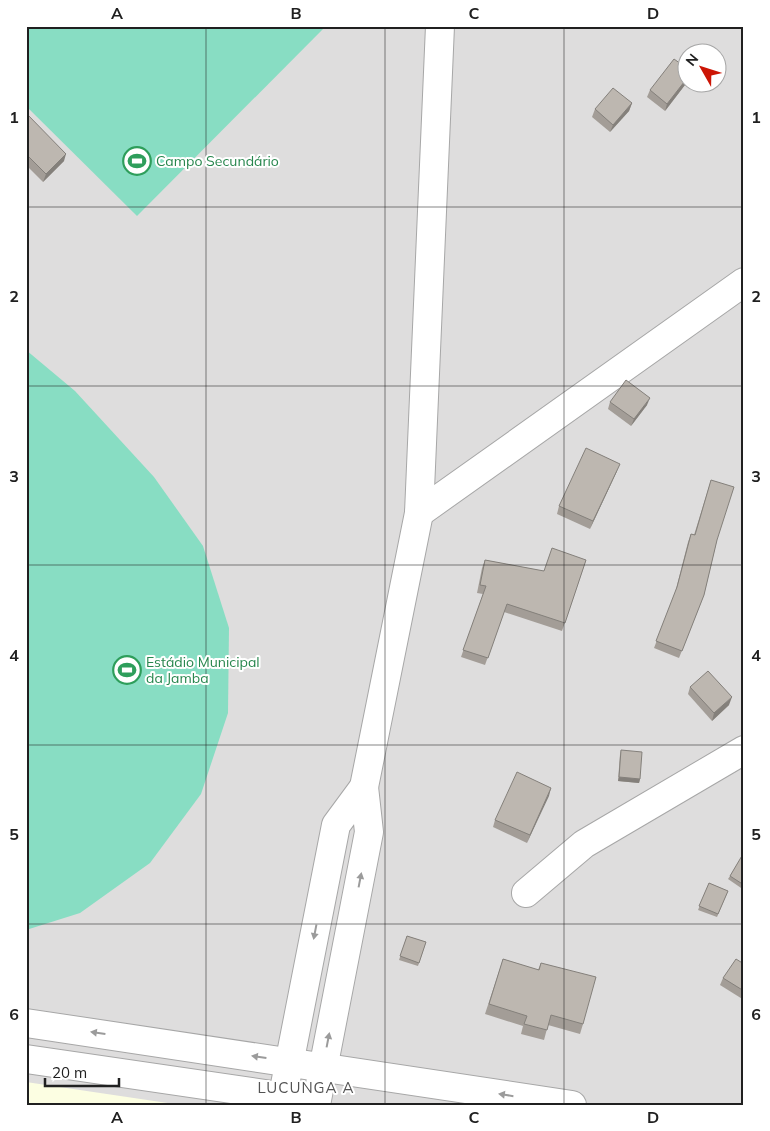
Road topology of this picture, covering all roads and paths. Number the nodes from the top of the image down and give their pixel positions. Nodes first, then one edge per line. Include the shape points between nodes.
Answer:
1 (440, 26) edge
2 (744, 282) edge
3 (419, 513) junction
4 (744, 750) edge
5 (364, 787) junction
6 (526, 893) dead end
7 (26, 1023) edge
8 (26, 1059) edge
9 (290, 1062) junction
10 (323, 1067) junction
11 (282, 1101) edge
12 (322, 1104) edge
13 (572, 1105) edge

1 - 3 street
2 - 3 street
3 - 5 street
4 - 6 street via 584,844
5 -> 9 street via 336,825
10 -> 5 street via 369,832
9 -> 7 street
8 - 11 street
9 - 10 street
9 - 11 street
10 - 12 street
13 -> 10 street
11 - 12 street

